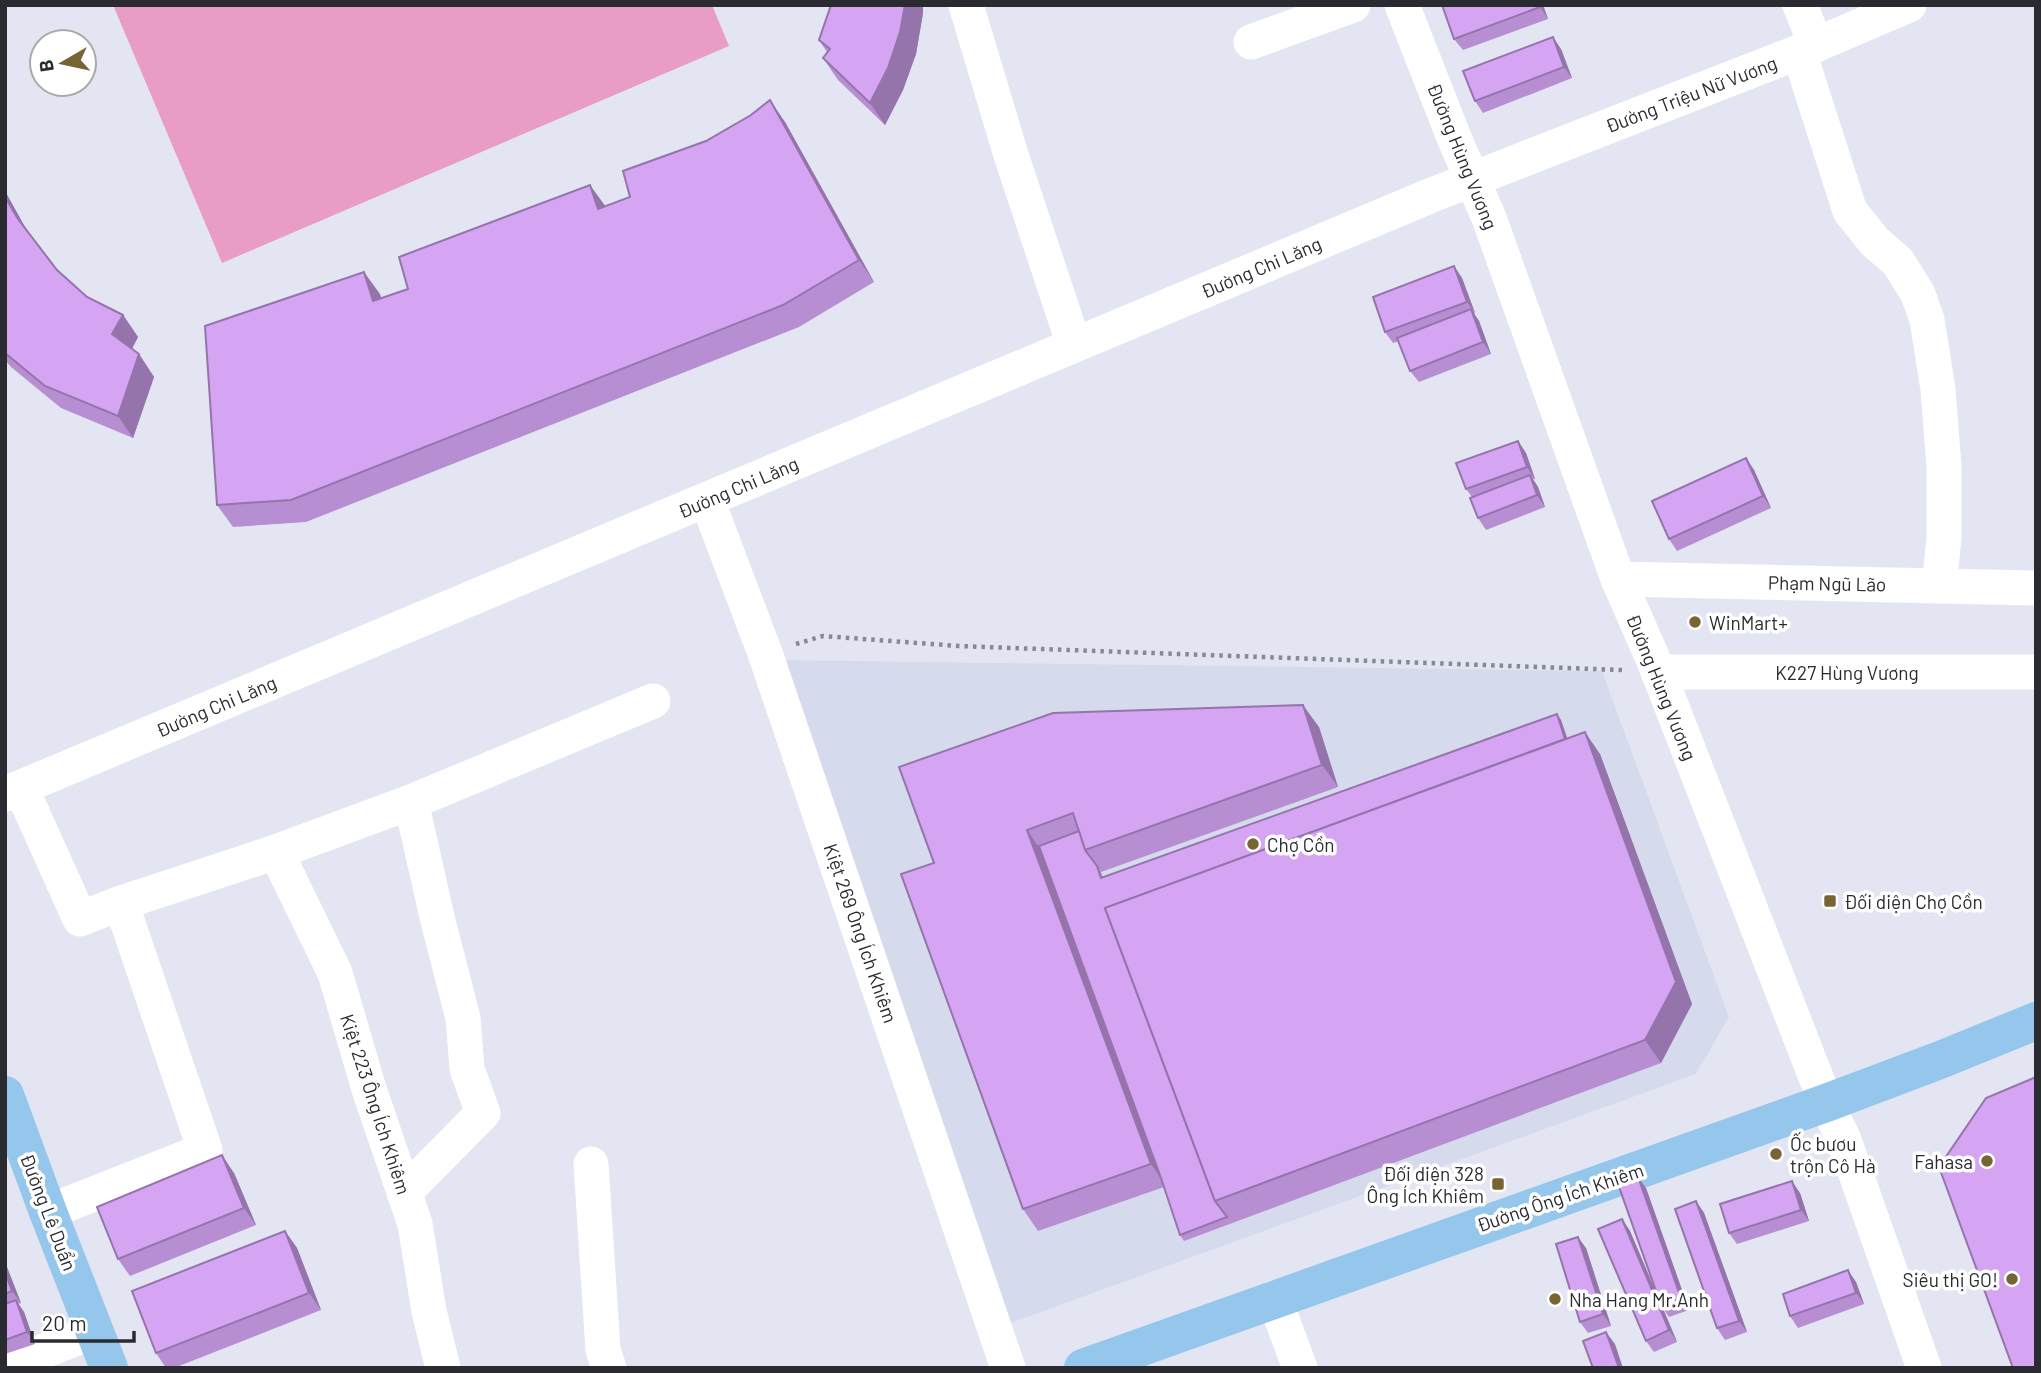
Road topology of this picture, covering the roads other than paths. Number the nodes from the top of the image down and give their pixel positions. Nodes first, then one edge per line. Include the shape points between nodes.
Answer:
1 (966, 5) edge
2 (1353, 5) edge
3 (1402, 5) edge
4 (1800, 5) edge
5 (1909, 5) edge
6 (1251, 42) dead end
7 (1808, 49) junction
8 (1472, 180) junction
9 (1074, 345) junction
10 (707, 500) junction
11 (1618, 579) junction
12 (1939, 586) junction
13 (2036, 588) edge
14 (1657, 672) junction
15 (2036, 672) edge
16 (653, 701) dead end
17 (13, 791) edge
18 (411, 802) junction
19 (276, 852) junction
20 (121, 903) junction
21 (2036, 1021) edge
22 (5, 1095) edge
23 (1826, 1103) junction
24 (591, 1164) dead end
25 (404, 1193) junction
26 (48, 1212) junction
27 (1274, 1298) junction
28 (95, 1331) junction
29 (5, 1366) edge
30 (109, 1368) edge
31 (443, 1368) edge
32 (609, 1368) edge
33 (1008, 1368) edge
34 (1083, 1368) edge
35 (1300, 1368) edge
36 (1924, 1368) edge

1 - 9 street
2 - 6 street
3 - 8 street, Đường Hùng Vương
4 - 7 street
5 - 7 street, Đường Triệu Nữ Vương
7 - 8 street, Đường Triệu Nữ Vương
7 - 12 street via 1850,211 1898,262 1918,294 1927,320 1944,467
8 - 9 street, Đường Chi Lăng
8 - 11 street, Đường Hùng Vương
9 - 10 street, Đường Chi Lăng
10 - 17 street, Đường Chi Lăng
10 - 33 street, Kiệt 269 Ông Ích Khiêm via 765,653
11 - 12 street, Phạm Ngũ Lão
11 - 14 street, Đường Hùng Vương
12 - 13 street, Phạm Ngũ Lão
14 - 15 street, K227 Hùng Vương
14 - 23 street, Đường Hùng Vương
16 - 18 street
17 - 20 street via 80,919
18 - 19 street
18 - 25 street via 463,1018 467,1069 483,1113
19 - 20 street
19 - 25 street, Kiệt 223 Ông Ích Khiêm via 335,973
20 - 26 street via 205,1150
21 - 23 main road, Đường Ông Ích Khiêm
22 - 26 main road, Đường Lê Duẩn
23 - 27 main road, Đường Ông Ích Khiêm
23 - 36 street, Đường Hùng Vương via 1844,1140
24 - 32 street via 603,1350
25 - 31 street, Kiệt 223 Ông Ích Khiêm via 415,1224
26 - 28 main road, Đường Lê Duẩn
27 - 34 main road, Đường Ông Ích Khiêm
27 - 35 street
28 - 29 street
28 - 30 main road, Đường Lê Duẩn

